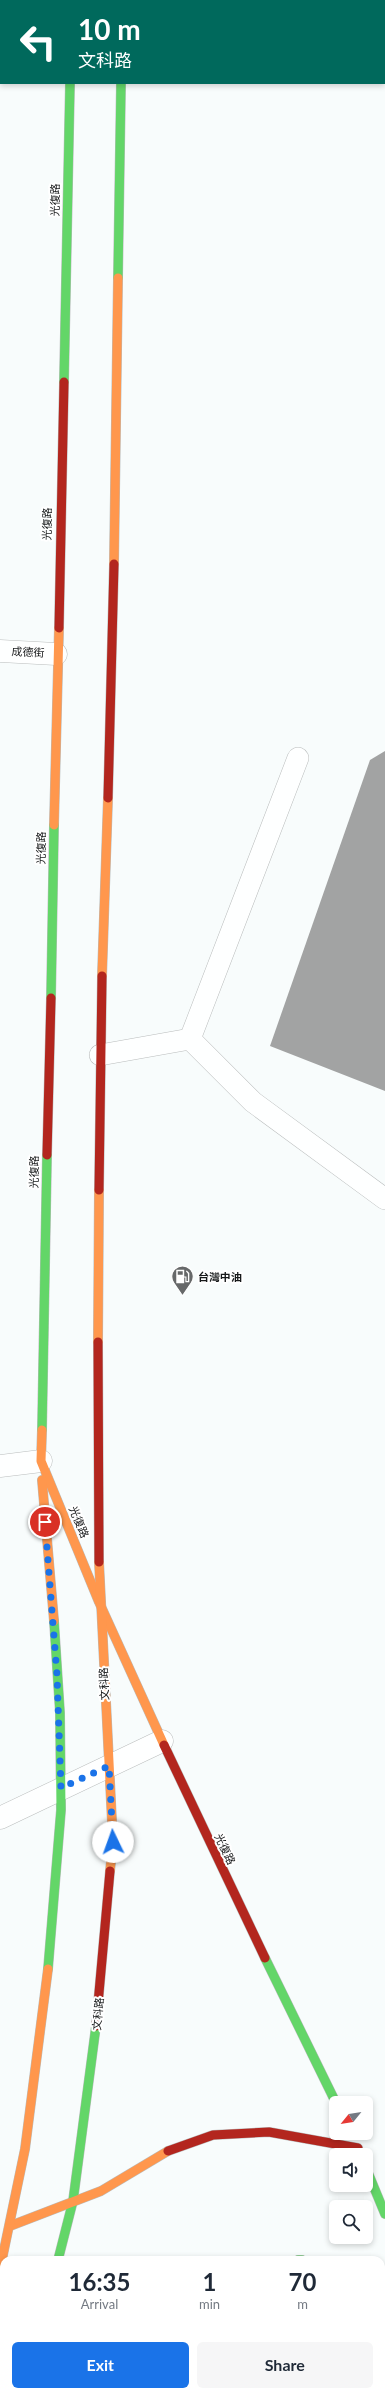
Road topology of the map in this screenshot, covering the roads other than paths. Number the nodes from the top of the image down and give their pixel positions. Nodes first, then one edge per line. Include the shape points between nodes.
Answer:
1 (70, 84) edge
2 (121, 84) edge
3 (0, 651) edge
4 (56, 654) junction
5 (298, 758) dead end
6 (190, 1039) junction
7 (100, 1054) junction
8 (385, 1199) edge
9 (41, 1460) junction
10 (0, 1466) edge
11 (100, 1602) junction
12 (162, 1741) junction
13 (109, 1766) junction
14 (61, 1788) junction
15 (0, 1818) edge
16 (333, 2096) edge
17 (345, 2148) edge
18 (373, 2185) edge
19 (73, 2201) junction
20 (385, 2214) edge
21 (10, 2226) junction
22 (3, 2256) edge
23 (59, 2256) edge

1 - 4 main road, 光復路
2 - 7 main road, 光復路 via 113,614
3 - 4 street, 成德街
4 - 9 main road, 光復路
5 - 6 lane
6 - 7 lane
6 - 8 lane via 253,1102
7 - 11 main road, 光復路 via 97,1420
9 - 10 street
9 - 11 main road, 光復路
9 - 14 main road via 57,1675
11 - 12 main road, 光復路
11 - 13 main road, 文科路
12 - 13 street
12 - 16 main road, 光復路 via 200,1825
13 - 14 street
13 - 19 main road, 文科路 via 113,1842 96,2031
14 - 15 street
14 - 21 main road via 60,1841 42,2032
17 - 19 main road via 269,2132 213,2135 161,2153 101,2191
18 - 20 main road
19 - 21 main road
19 - 23 main road, 文科路
21 - 22 main road

